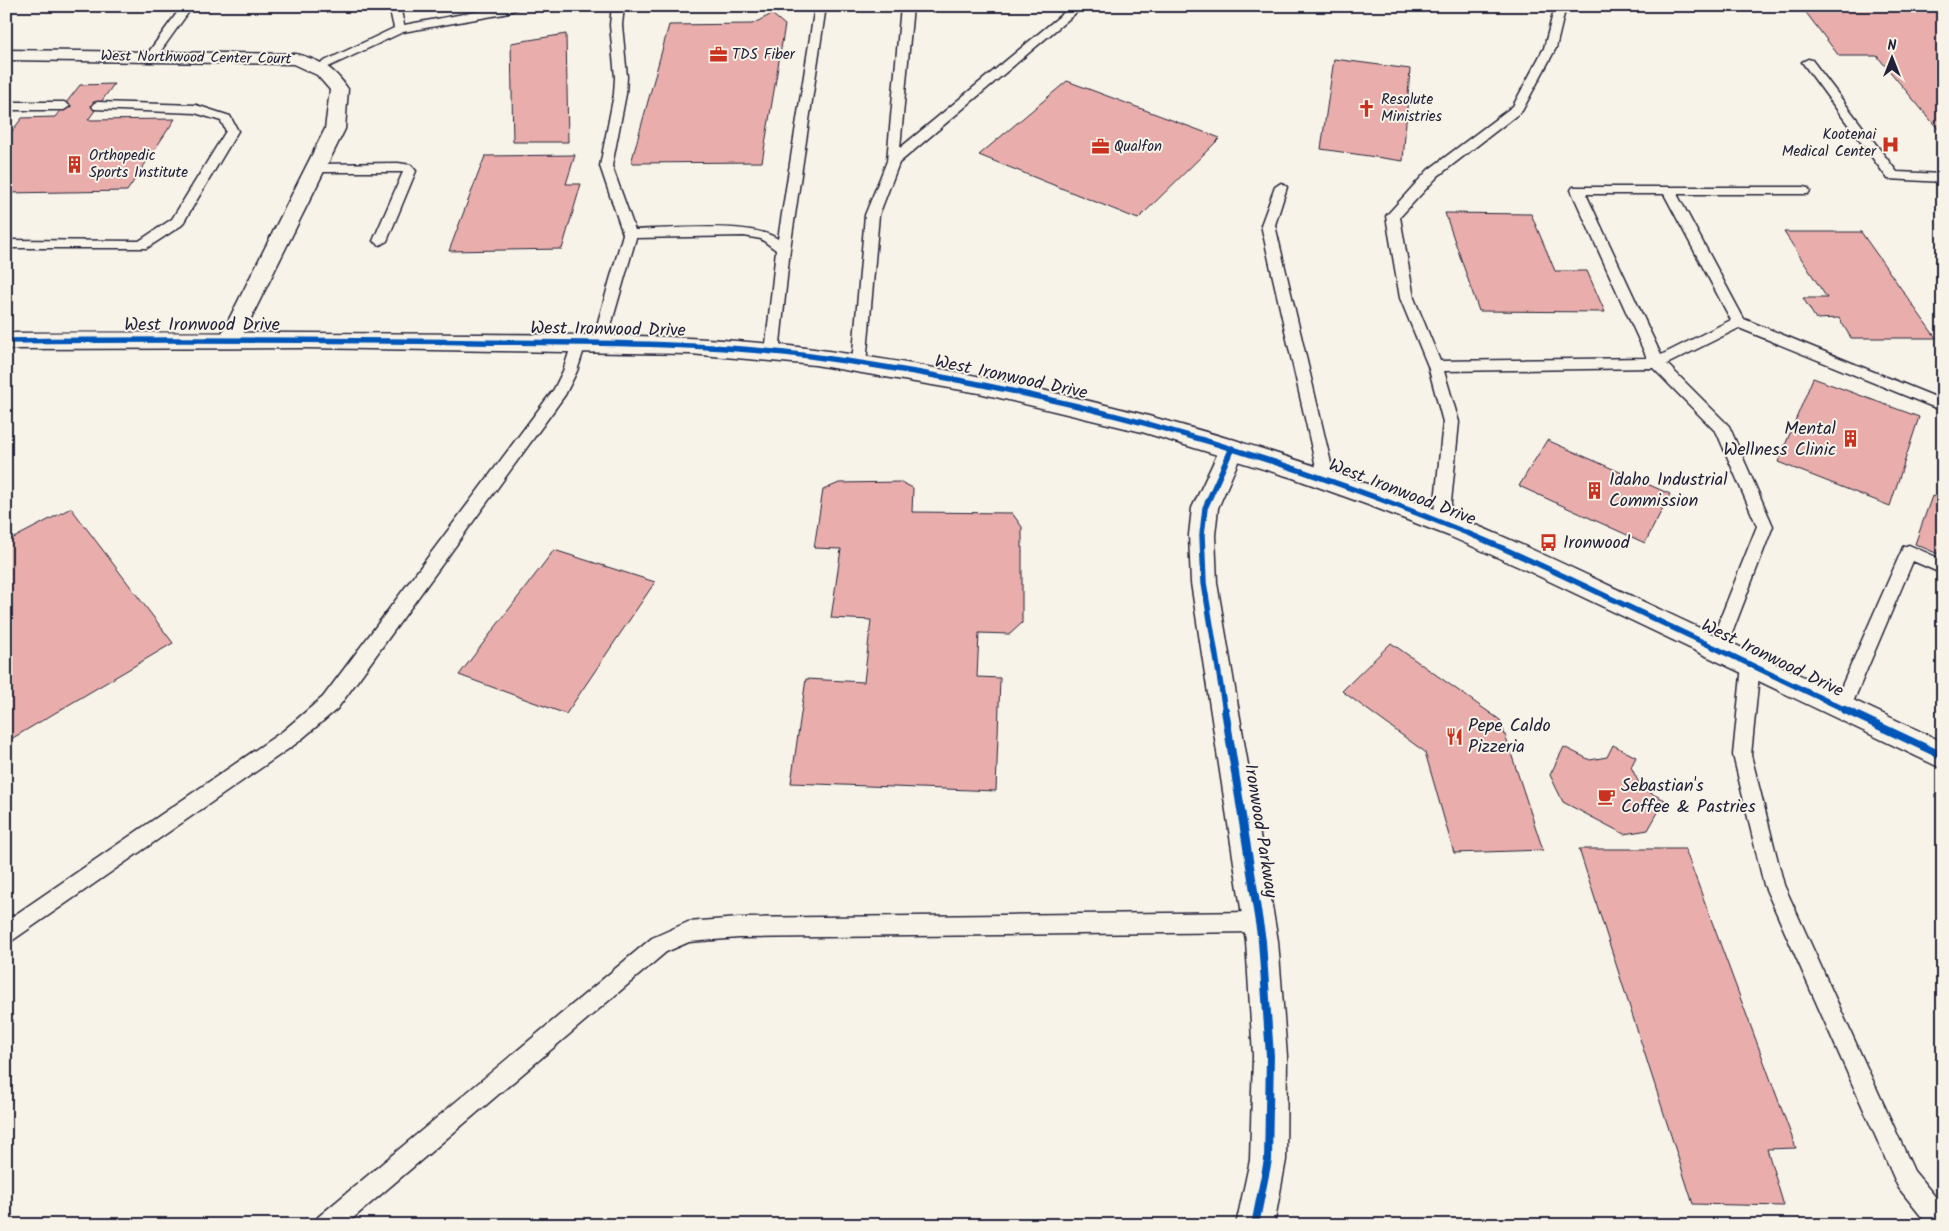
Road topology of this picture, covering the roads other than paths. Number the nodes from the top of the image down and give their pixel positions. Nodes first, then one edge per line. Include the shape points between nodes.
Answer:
1 (188, 6) edge
2 (395, 6) edge
3 (518, 6) edge
4 (618, 6) edge
5 (821, 6) edge
6 (907, 6) edge
7 (1079, 6) edge
8 (1561, 6) edge
9 (400, 28) junction
10 (8, 57) edge
11 (151, 57) junction
12 (1808, 62) dead end
13 (318, 68) junction
14 (6, 106) edge
15 (64, 106) dead end
16 (98, 106) dead end
17 (893, 161) junction
18 (316, 168) junction
19 (1943, 178) edge
20 (1281, 187) dead end
21 (1668, 190) junction
22 (1803, 191) dead end
23 (630, 234) junction
24 (380, 241) dead end
25 (6, 244) edge
26 (783, 249) junction
27 (1739, 322) junction
28 (230, 339) junction
29 (6, 341) edge
30 (589, 343) junction
31 (772, 353) junction
32 (1657, 362) junction
33 (859, 364) junction
34 (1436, 366) junction
35 (1943, 406) edge
36 (1232, 448) junction
37 (1327, 480) junction
38 (1441, 522) junction
39 (1943, 567) edge
40 (1717, 649) junction
41 (1751, 665) junction
42 (1841, 708) junction
43 (1941, 751) edge
44 (1260, 922) junction
45 (6, 933) edge
46 (326, 1225) edge
47 (1255, 1225) edge
48 (1943, 1225) edge

1 - 11 lane
2 - 9 lane
3 - 9 lane
4 - 23 lane via 620,94 606,166
5 - 26 lane
6 - 17 lane
7 - 17 lane
8 - 34 lane via 1550,48 1518,108 1433,173 1393,216 1407,298
9 - 13 lane
10 - 11 street, West Northwood Center Court
11 - 13 street, West Northwood Center Court via 296,59
12 - 19 lane via 1893,176
13 - 18 street, West Northwood Center Court via 339,89 335,129
14 - 15 lane
16 - 25 lane via 196,109 226,118 232,131 177,222 142,245
17 - 33 lane via 872,215
18 - 24 lane via 398,167 410,172
18 - 28 street, West Northwood Center Court
20 - 37 lane via 1268,225
21 - 22 lane
21 - 27 lane
21 - 32 lane via 1578,190
23 - 26 lane via 744,232 765,236
23 - 30 lane
26 - 31 lane
27 - 32 lane
27 - 35 lane
28 - 29 street, West Ironwood Drive
28 - 30 street, West Ironwood Drive
30 - 31 street, West Ironwood Drive
30 - 45 lane via 560,391 330,703 290,737
31 - 33 street, West Ironwood Drive
32 - 34 lane
32 - 40 lane via 1724,430 1765,526
33 - 36 street, West Ironwood Drive via 977,384 1118,416
34 - 38 lane via 1451,422
36 - 37 street, West Ironwood Drive
36 - 44 street, Ironwood Parkway via 1205,508 1202,535 1204,583
37 - 38 street, West Ironwood Drive
38 - 40 street, West Ironwood Drive
39 - 42 lane via 1909,552
40 - 41 street, West Ironwood Drive
41 - 42 street, West Ironwood Drive
41 - 48 lane via 1742,755 1774,885 1906,1179
42 - 43 street, West Ironwood Drive
44 - 46 lane via 739,928 688,932 659,945
44 - 47 street, Ironwood Parkway via 1270,1056 1268,1160

